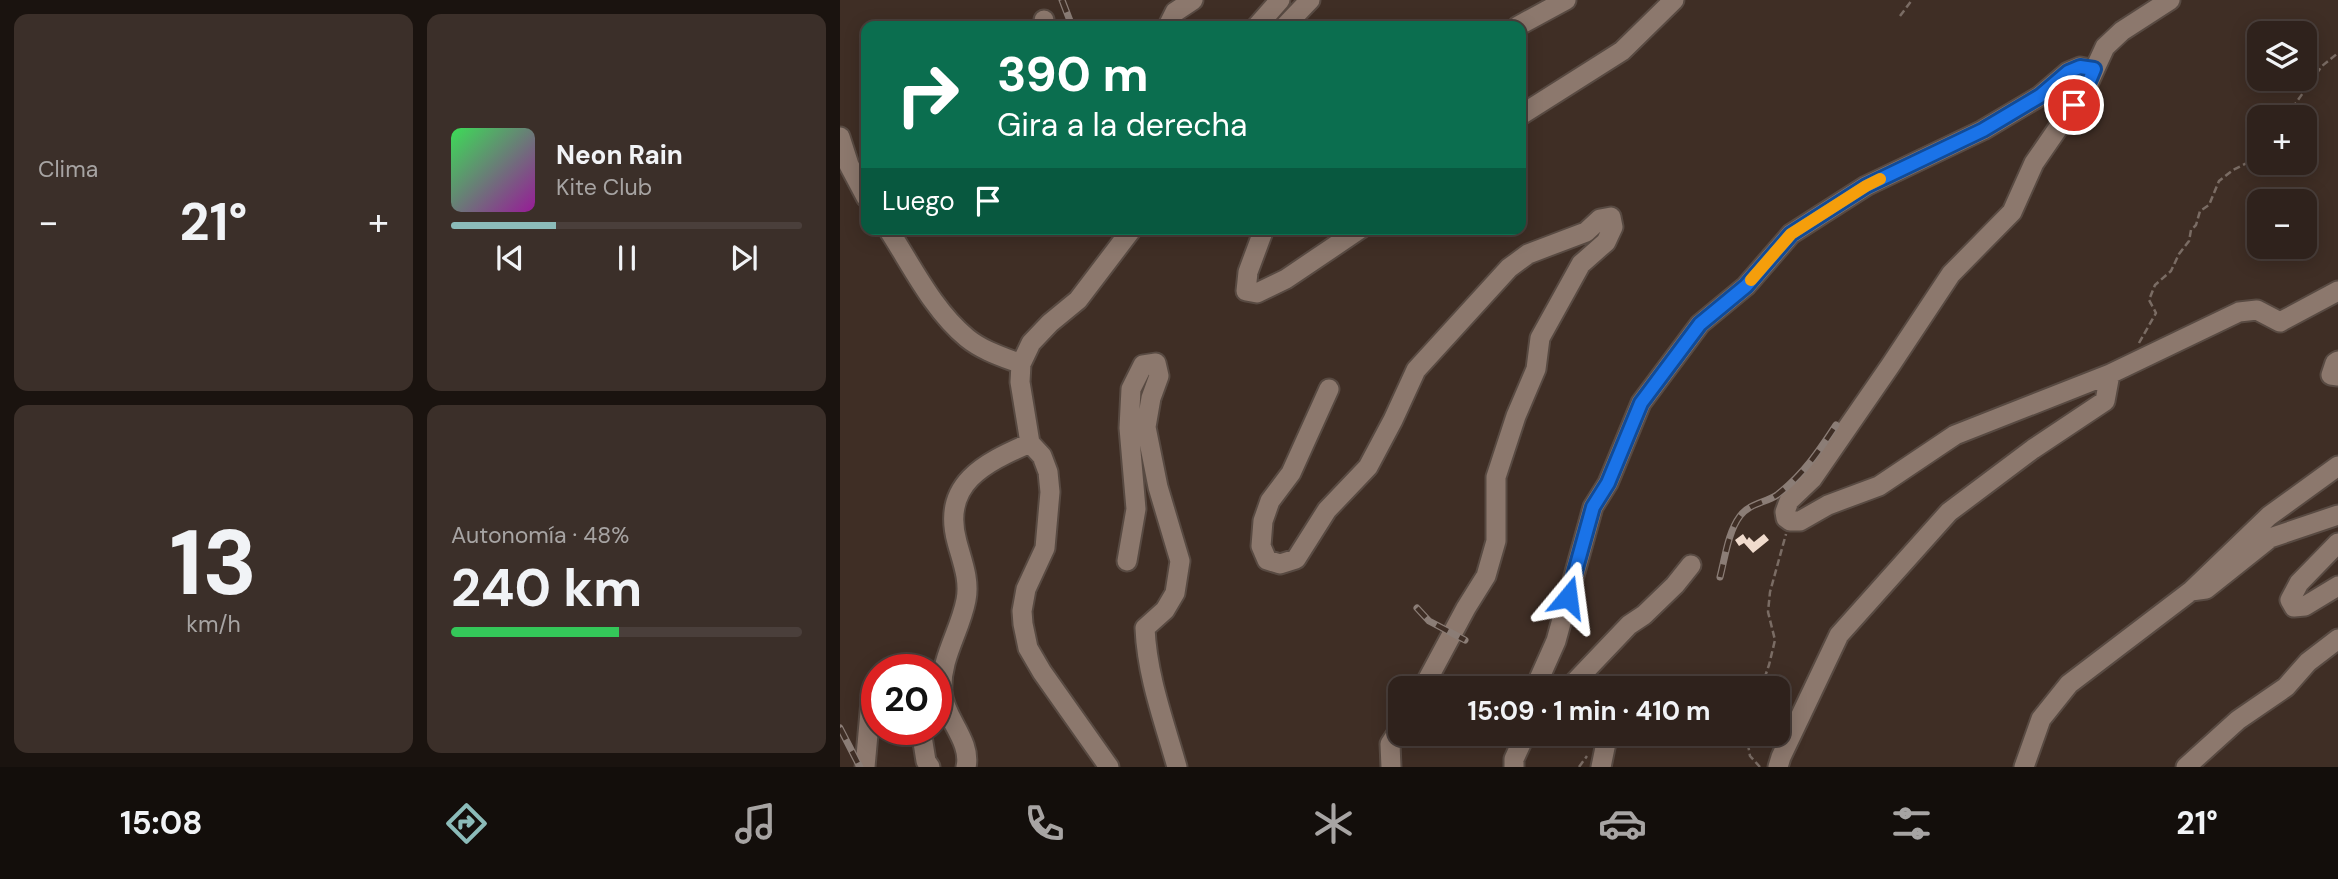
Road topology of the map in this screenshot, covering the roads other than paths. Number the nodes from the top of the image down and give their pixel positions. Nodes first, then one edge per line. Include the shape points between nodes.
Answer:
1 (1193, 0) edge
2 (1280, 0) edge
3 (1310, 0) edge
4 (1566, 0) edge
5 (1674, 0) edge
6 (2170, 0) edge
7 (1170, 21) edge
8 (1261, 21) edge
9 (1290, 21) edge
10 (1526, 22) edge
11 (2094, 69) junction
12 (1526, 112) edge
13 (840, 137) edge
14 (861, 188) edge
15 (892, 235) edge
16 (1127, 235) edge
17 (1262, 235) edge
18 (1351, 235) edge
19 (2337, 290) edge
20 (2338, 361) edge
21 (1021, 364) junction
22 (2110, 374) junction
23 (2338, 376) edge
24 (1329, 389) dead end
25 (1030, 443) junction
26 (2338, 466) edge
27 (2338, 514) edge
28 (2338, 543) edge
29 (1128, 561) dead end
30 (1691, 565) dead end
31 (2338, 586) edge
32 (2191, 591) junction
33 (2338, 639) edge
34 (1429, 676) edge
35 (1540, 676) edge
36 (1580, 676) edge
37 (867, 745) edge
38 (923, 745) edge
39 (1391, 746) edge
40 (1520, 746) edge
41 (1605, 746) edge
42 (865, 767) edge
43 (930, 767) edge
44 (966, 767) edge
45 (1109, 767) edge
46 (1177, 767) edge
47 (1391, 767) edge
48 (1514, 767) edge
49 (1601, 767) edge
50 (1779, 767) edge
51 (2024, 767) edge
52 (2186, 767) edge

1 - 7 lane via 1175,12
2 - 8 lane
3 - 9 lane
4 - 10 lane
5 - 12 lane via 1622,51
6 - 11 lane via 2122,31 2105,47
11 - 22 lane via 2034,163 2012,212 1951,274 1812,479 1789,501 1786,518 1800,521 1879,486 1955,435
11 - 35 lane via 2080,67 2068,72 2040,96 1983,130 1866,186 1791,234 1746,286 1700,324 1641,403 1608,483 1593,507 1556,641
13 - 14 lane
15 - 21 lane via 940,309 968,339
16 - 21 lane via 1078,300 1031,343
17 - 18 lane via 1246,291 1257,293
19 - 22 lane via 2280,322 2258,310 2239,312
20 - 23 lane via 2331,374
21 - 25 lane
22 - 50 lane via 2105,401 1949,512 1839,635
24 - 34 lane via 1291,473 1270,501 1261,546 1267,560 1280,564 1296,559 1327,510 1368,467 1416,370 1509,268 1528,254 1586,232 1600,219 1611,217 1613,227 1606,242 1581,264 1540,338 1536,369 1496,477 1496,541 1486,576
25 - 44 lane via 970,476 954,511 967,587 946,654 942,690 944,706 964,748
25 - 45 lane via 1048,472 1049,520 1045,548 1026,589 1022,611 1028,648
26 - 32 lane via 2269,516
27 - 32 lane via 2270,538 2206,589
28 - 31 lane via 2299,583 2290,600 2294,607 2305,606
29 - 46 lane via 1136,509 1129,428 1131,389 1143,365 1156,363 1159,376 1146,427 1180,561 1175,593 1165,610 1144,628 1157,700
30 - 36 lane
32 - 51 lane via 2069,684 2041,719
33 - 52 lane
37 - 42 lane
38 - 43 lane
39 - 47 lane
40 - 48 lane
41 - 49 lane

